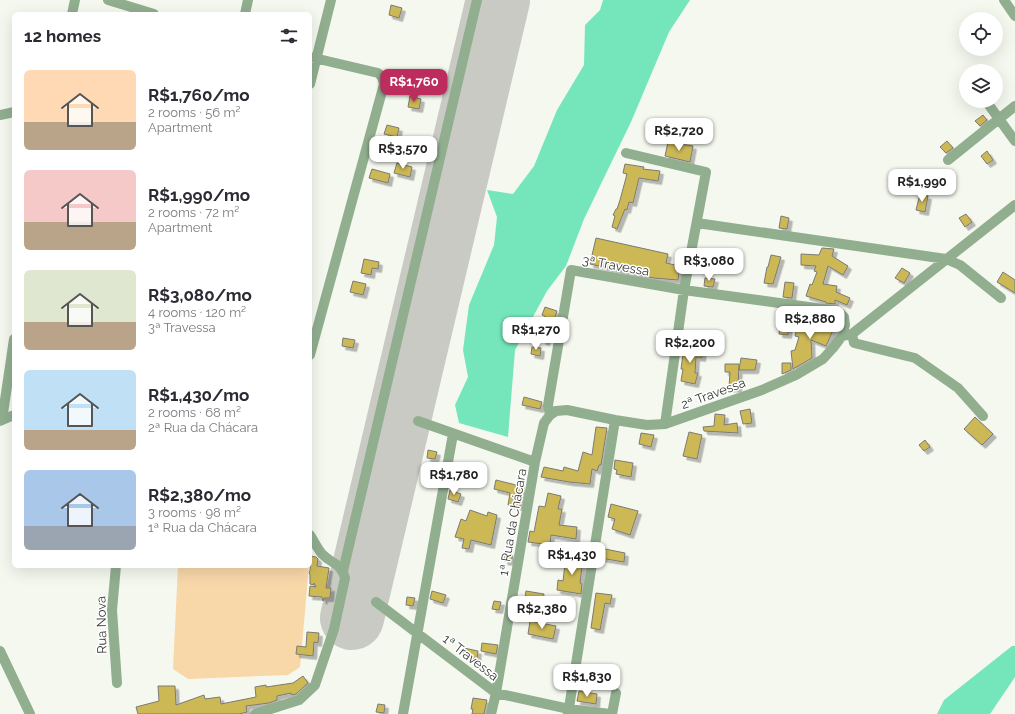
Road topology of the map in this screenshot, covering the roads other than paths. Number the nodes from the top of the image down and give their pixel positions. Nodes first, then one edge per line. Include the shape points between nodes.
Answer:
1 (75, 0) edge
2 (108, 0) edge
3 (248, 0) edge
4 (331, 0) edge
5 (477, 0) edge
6 (1004, 0) edge
7 (72, 12) edge
8 (147, 12) edge
9 (245, 12) edge
10 (1015, 16) edge
11 (313, 57) edge
12 (1015, 106) edge
13 (991, 108) edge
14 (12, 112) edge
15 (0, 115) edge
16 (999, 119) junction
17 (1015, 141) edge
18 (626, 153) dead end
19 (948, 160) dead end
20 (1015, 205) edge
21 (697, 223) junction
22 (946, 259) junction
23 (684, 290) junction
24 (1001, 298) dead end
25 (852, 334) junction
26 (842, 336) junction
27 (312, 348) edge
28 (12, 351) edge
29 (553, 413) junction
30 (983, 416) dead end
31 (12, 418) edge
32 (1, 420) edge
33 (615, 420) junction
34 (418, 421) dead end
35 (665, 424) junction
36 (453, 434) junction
37 (535, 462) junction
38 (312, 539) edge
39 (116, 568) edge
40 (343, 570) junction
41 (376, 602) dead end
42 (418, 633) junction
43 (0, 651) edge
44 (3, 667) edge
45 (117, 683) dead end
46 (496, 693) junction
47 (616, 693) dead end
48 (569, 711) edge
49 (30, 714) edge
50 (255, 714) edge
51 (403, 714) edge
52 (491, 714) edge
53 (611, 714) edge

1 - 7 street
2 - 8 street
3 - 9 street
4 - 11 street
5 - 40 street
6 - 10 street
11 - 27 street via 378,73 384,84
12 - 16 street
13 - 16 street
14 - 15 street
16 - 17 street
16 - 19 street
18 - 21 street via 706,172
20 - 22 street
21 - 22 street
21 - 23 street
22 - 24 street via 960,265
22 - 25 street
23 - 26 street, 3ª Travessa via 838,311 844,317
23 - 29 street, 3ª Travessa via 571,270 548,405
23 - 35 street
25 - 26 street
25 - 30 street via 854,342 915,358 958,388
26 - 35 street, 2ª Travessa via 823,359 796,375 762,390
28 - 32 street
29 - 33 street, 2ª Travessa via 567,410
29 - 37 street, 1ª Rua da Chácara via 544,423
31 - 32 street
33 - 35 street, 2ª Travessa via 647,425
33 - 48 street
34 - 36 street
36 - 37 street
36 - 42 street
37 - 46 street, 1ª Rua da Chácara
38 - 40 street via 318,550
39 - 45 street, Rua Nova via 112,610
40 - 50 street via 345,578 334,629 316,685 299,700
41 - 42 street, 1ª Travessa
42 - 46 street, 1ª Travessa
42 - 51 street
43 - 44 street
44 - 49 street
46 - 48 street, 1ª Travessa
46 - 52 street, 1ª Rua da Chácara
47 - 53 street
48 - 53 street, 1ª Travessa

